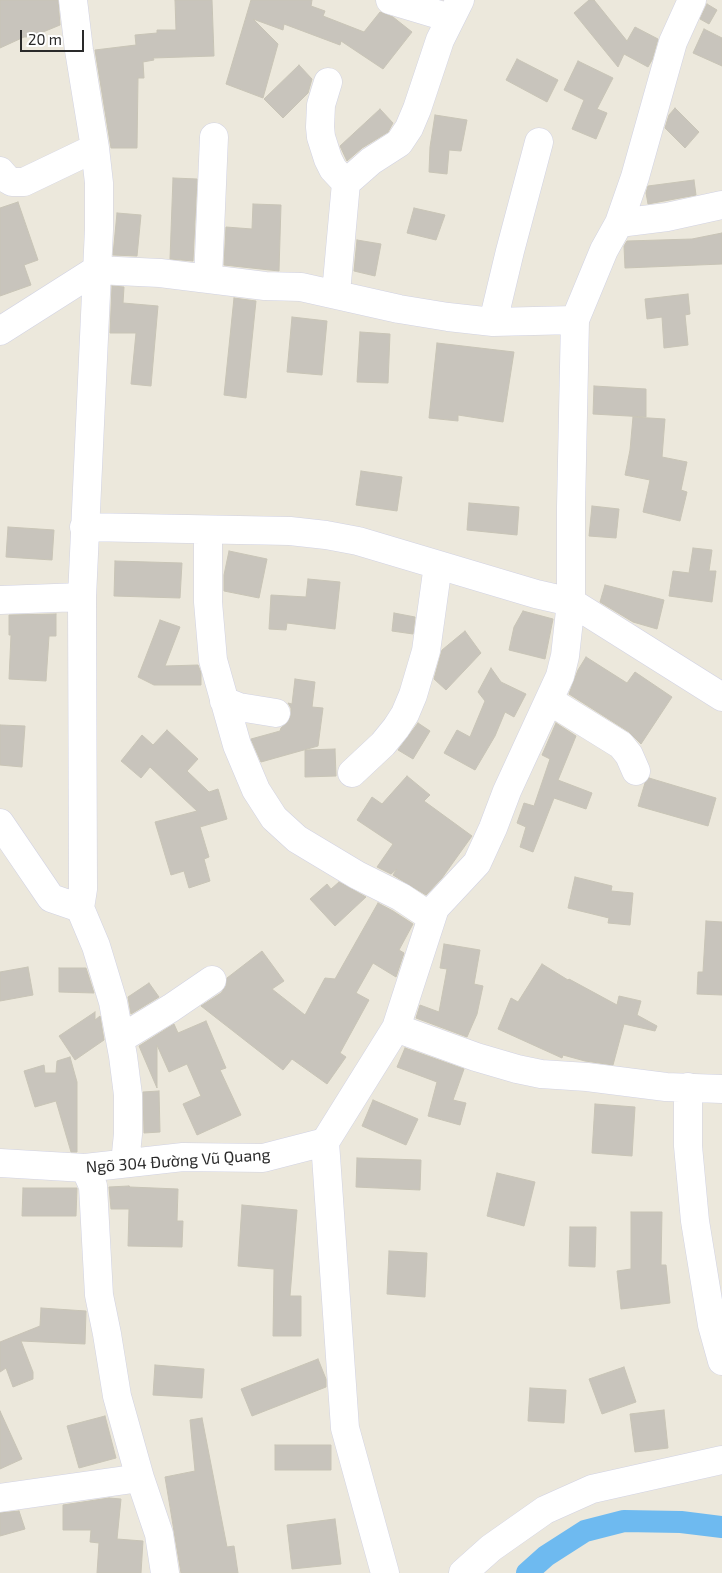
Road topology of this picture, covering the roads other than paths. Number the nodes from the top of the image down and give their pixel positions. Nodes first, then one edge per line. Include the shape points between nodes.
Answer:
1 (73, 0) edge
2 (390, 0) edge
3 (692, 0) edge
4 (455, 9) edge
5 (328, 82) dead end
6 (214, 137) dead end
7 (539, 142) dead end
8 (95, 148) junction
9 (0, 171) edge
10 (346, 183) junction
11 (722, 205) edge
12 (619, 223) junction
13 (96, 270) junction
14 (208, 279) junction
15 (336, 294) junction
16 (575, 320) junction
17 (493, 322) junction
18 (0, 331) edge
19 (84, 527) junction
20 (208, 530) junction
21 (438, 564) junction
22 (82, 597) junction
23 (0, 600) edge
24 (571, 602) junction
25 (722, 697) edge
26 (224, 701) junction
27 (550, 701) junction
28 (276, 713) dead end
29 (636, 771) dead end
30 (352, 773) dead end
31 (0, 823) edge
32 (80, 908) junction
33 (431, 917) junction
34 (212, 980) dead end
35 (396, 1028) junction
36 (120, 1039) junction
37 (688, 1087) junction
38 (722, 1089) edge
39 (325, 1142) junction
40 (125, 1162) junction
41 (0, 1163) edge
42 (85, 1168) junction
43 (717, 1324) edge
44 (722, 1361) edge
45 (722, 1460) edge
46 (140, 1478) junction
47 (0, 1498) edge
48 (165, 1573) edge
49 (385, 1573) edge
50 (463, 1573) edge

1 - 8 street
2 - 4 street
3 - 12 street via 673,42
4 - 10 street via 440,40 410,128 399,143
5 - 10 street via 321,104 321,137 328,159
6 - 14 street
7 - 17 street
8 - 9 street via 24,182 12,182
8 - 13 street via 99,183
10 - 15 street
11 - 12 street
12 - 16 street via 604,250
13 - 14 street
13 - 18 street
13 - 19 street
14 - 15 street via 301,287
15 - 17 street via 399,309
16 - 17 street
16 - 24 street
19 - 20 street
19 - 22 street
20 - 21 street via 326,535
20 - 26 street via 211,642
21 - 24 street
21 - 30 street via 426,651 413,695 392,733
22 - 23 street
22 - 32 street via 84,889
24 - 25 street
24 - 27 street via 565,656
26 - 28 street
26 - 33 street via 256,790 274,818 297,840
27 - 29 street via 621,745
27 - 33 street via 477,862 435,908
31 - 32 street via 51,898
32 - 36 street via 96,946
33 - 35 street
34 - 36 street
35 - 37 street via 517,1070
35 - 39 street
36 - 40 street via 128,1095
37 - 38 street
37 - 43 street via 688,1146 694,1221
39 - 40 street, Ngõ 304 Đường Vũ Quang via 263,1158
39 - 49 street via 345,1428
40 - 42 street, Ngõ 304 Đường Vũ Quang
41 - 42 street, Ngõ 304 Đường Vũ Quang
42 - 46 street via 93,1186 99,1295 116,1396
43 - 44 street
45 - 50 street via 592,1489 545,1510 491,1548
46 - 47 street
46 - 48 street via 159,1534

